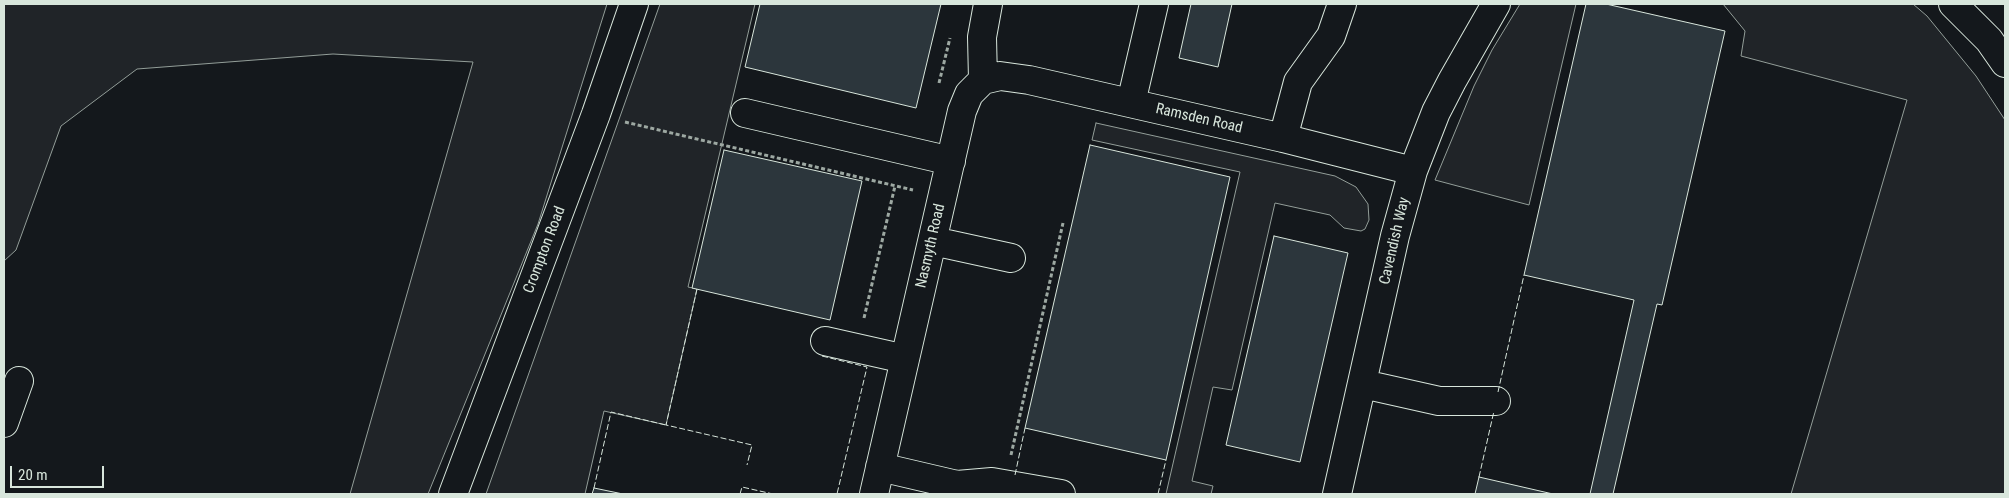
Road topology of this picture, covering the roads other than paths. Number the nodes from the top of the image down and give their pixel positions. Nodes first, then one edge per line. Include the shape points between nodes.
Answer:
1 (634, 4) edge
2 (988, 4) edge
3 (1154, 4) edge
4 (1342, 4) edge
5 (1496, 4) edge
6 (1953, 4) edge
7 (2005, 63) edge
8 (983, 80) junction
9 (1131, 103) junction
10 (745, 113) dead end
11 (1283, 138) junction
12 (951, 161) junction
13 (1413, 171) junction
14 (933, 241) junction
15 (1011, 258) dead end
16 (825, 341) dead end
17 (905, 359) junction
18 (19, 381) dead end
19 (1363, 384) junction
20 (1496, 401) dead end
21 (4, 422) edge
22 (880, 468) junction
23 (965, 490) edge
24 (454, 494) edge
25 (874, 494) edge
26 (1060, 494) edge
27 (1337, 494) edge

1 - 24 street, Crompton Road
2 - 8 street via 982,37
3 - 9 street
4 - 11 street via 1331,36 1298,82
5 - 13 street, Cavendish Way via 1448,89
6 - 7 street via 1989,40
8 - 9 street, Ramsden Road via 1008,76
8 - 12 street, Nasmyth Road via 966,101
9 - 11 street, Ramsden Road
10 - 12 street
11 - 13 street, Ramsden Road
12 - 14 street, Nasmyth Road
13 - 19 street, Cavendish Way via 1395,236
14 - 15 street
14 - 17 street, Nasmyth Road
16 - 17 street
17 - 22 street, Nasmyth Road
18 - 21 street
19 - 20 street via 1439,401
19 - 27 street, Cavendish Way
22 - 23 street
22 - 25 street, Nasmyth Road
23 - 26 street via 992,482

